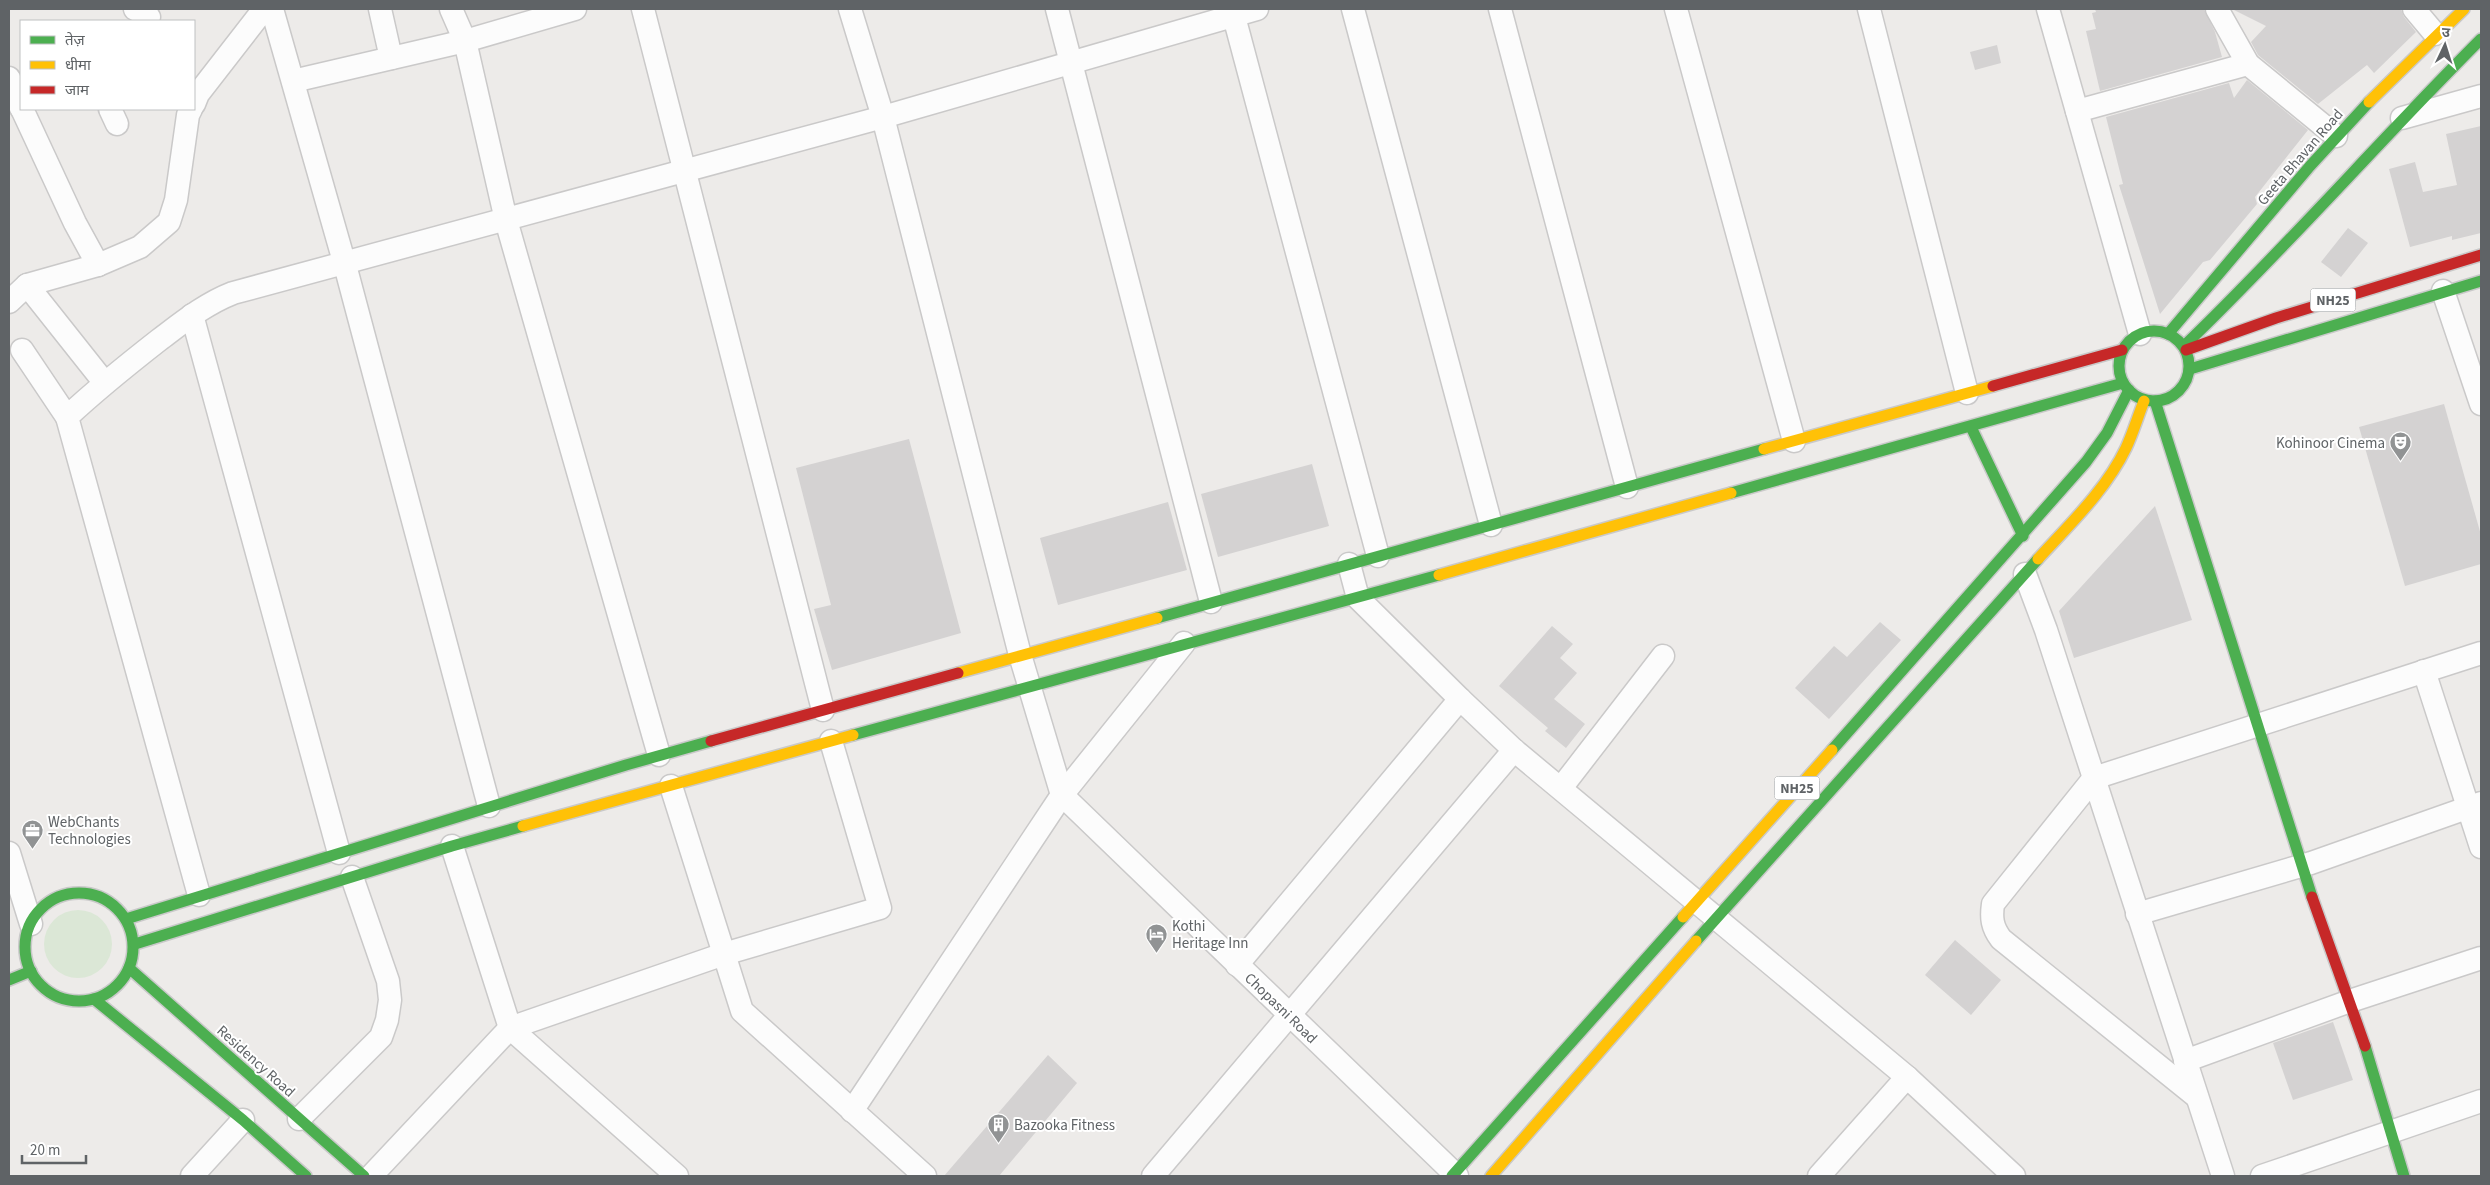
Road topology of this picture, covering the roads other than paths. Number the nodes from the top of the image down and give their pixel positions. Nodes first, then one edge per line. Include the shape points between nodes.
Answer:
1 (264, 9) edge
2 (272, 9) edge
3 (380, 9) edge
4 (451, 9) edge
5 (575, 9) edge
6 (643, 9) edge
7 (850, 9) edge
8 (1057, 9) edge
9 (1257, 9) edge
10 (1353, 9) edge
11 (1500, 9) edge
12 (1676, 9) edge
13 (1868, 9) edge
14 (2048, 9) edge
15 (2217, 9) edge
16 (2414, 9) edge
17 (2464, 9) edge
18 (1233, 12) edge
19 (2435, 34) junction
20 (2481, 39) edge
21 (465, 41) junction
22 (391, 58) junction
23 (1072, 62) junction
24 (2248, 64) junction
25 (9, 78) edge
26 (293, 81) junction
27 (2481, 96) edge
28 (195, 102) edge
29 (20, 103) edge
30 (23, 110) edge
31 (190, 110) edge
32 (2077, 111) junction
33 (883, 117) junction
34 (2402, 118) junction
35 (2336, 136) junction
36 (684, 171) junction
37 (506, 220) junction
38 (2481, 255) edge
39 (98, 265) junction
40 (345, 265) junction
41 (2481, 281) edge
42 (16, 290) edge
43 (2443, 291) junction
44 (192, 315) junction
45 (2140, 334) junction
46 (2168, 334) junction
47 (2185, 348) junction
48 (22, 350) dead end
49 (2122, 350) junction
50 (2190, 369) junction
51 (104, 382) junction
52 (2126, 387) junction
53 (1967, 393) junction
54 (2150, 401) junction
55 (2481, 404) edge
56 (67, 417) junction
57 (1971, 427) junction
58 (1794, 441) junction
59 (1627, 488) junction
60 (1490, 525) junction
61 (2023, 536) junction
62 (1378, 556) junction
63 (1349, 564) junction
64 (2025, 574) junction
65 (1358, 598) junction
66 (1211, 602) junction
67 (1184, 643) junction
68 (2481, 652) edge
69 (1020, 655) junction
70 (1663, 656) dead end
71 (2424, 671) junction
72 (1028, 687) junction
73 (1460, 699) junction
74 (823, 710) junction
75 (2256, 726) junction
76 (832, 741) junction
77 (1514, 750) junction
78 (659, 755) junction
79 (2094, 778) junction
80 (671, 786) junction
81 (1561, 788) junction
82 (1062, 795) junction
83 (2475, 805) edge
84 (489, 806) junction
85 (452, 846) junction
86 (2481, 847) edge
87 (9, 853) edge
88 (339, 853) junction
89 (2301, 866) junction
90 (352, 877) junction
91 (199, 896) junction
92 (1695, 902) junction
93 (2137, 914) junction
94 (1716, 918) junction
95 (126, 919) junction
96 (24, 938) junction
97 (135, 944) junction
98 (724, 954) junction
99 (2481, 958) edge
100 (1237, 965) junction
101 (129, 968) junction
102 (31, 972) junction
103 (9, 980) edge
104 (94, 999) junction
105 (2350, 1001) junction
106 (1290, 1016) junction
107 (510, 1028) junction
108 (2186, 1061) junction
109 (1907, 1077) junction
110 (2197, 1097) junction
111 (2481, 1101) edge
112 (852, 1111) junction
113 (300, 1119) junction
114 (243, 1120) junction
115 (2392, 1132) junction
116 (1454, 1175) edge
117 (192, 1176) edge
118 (306, 1176) edge
119 (364, 1176) edge
120 (371, 1176) edge
121 (677, 1176) edge
122 (925, 1176) edge
123 (1153, 1176) edge
124 (1491, 1176) edge
125 (1819, 1176) edge
126 (2014, 1176) edge
127 (2222, 1176) edge
128 (2262, 1176) edge
129 (2404, 1176) edge

1 - 28 street
2 - 26 street
3 - 22 street
4 - 21 street
5 - 21 street
6 - 36 street
7 - 33 street, Chopasni Road
8 - 23 street
9 - 18 street
10 - 60 street
11 - 59 street
12 - 58 street
13 - 53 street
14 - 32 street
15 - 24 street
16 - 19 street
17 - 19 main road, Geeta Bhavan Road
18 - 23 street
18 - 62 street
19 - 35 main road, Geeta Bhavan Road
20 - 34 main road
21 - 22 street
21 - 37 street
22 - 26 street
23 - 33 street
23 - 66 street
24 - 32 street
24 - 35 street
25 - 29 street
26 - 40 street
27 - 34 street
30 - 39 street
31 - 39 street via 176,200 169,222 140,247
32 - 45 street
33 - 36 street
33 - 69 street, Chopasni Road
34 - 47 main road
35 - 46 main road, Geeta Bhavan Road
36 - 37 street
36 - 74 street
37 - 40 street
37 - 78 street
38 - 47 main road, NH25
39 - 42 street
40 - 44 street via 233,293
40 - 84 street
41 - 43 main road, NH25
42 - 51 street
43 - 50 main road, NH25
43 - 55 street
44 - 51 street
44 - 88 street
45 - 46 main road via 2151,330
45 - 49 main road
46 - 47 main road
47 - 50 main road
48 - 56 street
49 - 52 main road via 2119,361
49 - 53 main road
50 - 54 main road via 2182,388 2170,397
51 - 56 street
52 - 54 main road
52 - 57 main road
52 - 61 main road, NH25 via 2107,433
53 - 58 main road
54 - 64 main road, NH25 via 2111,473
54 - 75 main road
56 - 91 street
57 - 61 main road
57 - 65 main road
58 - 59 main road
59 - 60 main road
60 - 62 main road
61 - 92 main road, NH25
62 - 63 main road
63 - 65 street
63 - 66 main road
64 - 79 street
64 - 94 main road, NH25
65 - 67 main road
65 - 73 street
66 - 69 main road
67 - 72 main road
67 - 82 street
68 - 71 street
69 - 72 street, Chopasni Road
69 - 74 main road
70 - 81 street
71 - 75 street
71 - 83 street
72 - 76 main road
72 - 82 street, Chopasni Road
73 - 77 street
73 - 100 street
74 - 78 main road
75 - 79 street
75 - 89 main road
76 - 80 main road
76 - 98 street via 880,908
77 - 81 street
77 - 106 street
78 - 84 main road
79 - 93 street
79 - 110 street via 1993,904 1994,930 2001,939
80 - 85 main road
80 - 98 street
81 - 92 street
82 - 100 street, Chopasni Road
82 - 112 street
83 - 86 street
83 - 89 street
84 - 88 main road
85 - 90 main road
85 - 107 street
87 - 96 street
88 - 91 main road
89 - 93 street
89 - 105 main road
90 - 97 main road
90 - 113 street via 388,981 387,1020 380,1037
91 - 95 main road
92 - 94 street
92 - 116 main road, NH25
93 - 108 street
94 - 109 street
94 - 124 main road, NH25
95 - 96 main road via 114,905 98,896 80,892 61,895 45,904
95 - 97 main road
96 - 102 main road
97 - 101 main road
98 - 107 street
98 - 112 street via 742,1011
99 - 105 street
100 - 106 street, Chopasni Road
101 - 104 main road via 121,982
101 - 113 main road, Residency Road
102 - 103 main road
102 - 104 main road via 42,986 58,996
104 - 114 main road
105 - 108 street
105 - 115 main road
106 - 116 street, Chopasni Road
106 - 123 street
107 - 120 street
107 - 121 street
108 - 110 street
109 - 125 street
109 - 126 street
110 - 127 street
111 - 115 street
112 - 122 street
113 - 119 main road, Residency Road
114 - 117 street
114 - 118 main road
115 - 128 street
115 - 129 main road

